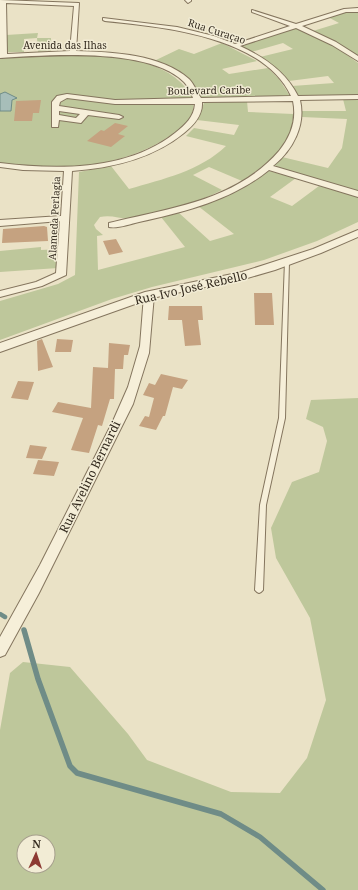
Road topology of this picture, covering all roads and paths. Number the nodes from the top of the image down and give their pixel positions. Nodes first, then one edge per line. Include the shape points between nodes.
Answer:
1 (2, 1) edge
2 (356, 10) edge
3 (254, 11) dead end
4 (105, 19) dead end
5 (295, 26) junction
6 (234, 46) junction
7 (73, 53) junction
8 (2, 56) edge
9 (358, 59) edge
10 (358, 97) edge
11 (295, 99) junction
12 (199, 101) junction
13 (56, 108) junction
14 (86, 112) junction
15 (119, 117) dead end
16 (0, 165) edge
17 (268, 167) junction
18 (41, 169) junction
19 (68, 169) junction
20 (0, 173) edge
21 (358, 194) edge
22 (65, 218) junction
23 (0, 223) edge
24 (112, 225) dead end
25 (358, 233) edge
26 (287, 262) junction
27 (0, 294) edge
28 (149, 295) junction
29 (0, 348) edge
30 (259, 590) dead end
31 (0, 650) edge

1 - 7 street via 78,4
1 - 8 street
2 - 5 street via 346,10
3 - 5 street
4 - 6 street, Rua Curaçao via 185,30
5 - 6 street
5 - 9 street via 335,44
6 - 11 street, Rua Curaçao via 276,71 288,83
7 - 8 street, Avenida das Ilhas
7 - 12 street, Avenida das Ilhas via 143,60 186,81 195,91
10 - 11 street, Boulevard Caribe
11 - 12 street, Boulevard Caribe
11 - 17 street, Rua Curaçao via 298,110 296,129 282,153
12 - 13 street, Boulevard Caribe via 115,102 76,97 60,98 56,102
12 - 19 street via 196,114 189,125 178,136 154,150 116,162
13 - 14 street
13 - 14 street via 56,121 78,121
14 - 15 street
16 - 18 street
17 - 21 street
17 - 24 street, Rua Curaçao via 246,182 214,198 159,216
18 - 19 street
18 - 20 street
19 - 22 street, Alameda Perlagia
22 - 23 street
22 - 27 street, Alameda Perlagia via 61,275 44,283
25 - 26 street, Rua Ivo José Rebello
26 - 28 street, Rua Ivo José Rebello via 249,274
26 - 30 lane via 282,418 263,505
28 - 29 street, Rua Ivo José Rebello
28 - 31 street, Rua Avelino Bernardi via 145,351 137,378 46,565

